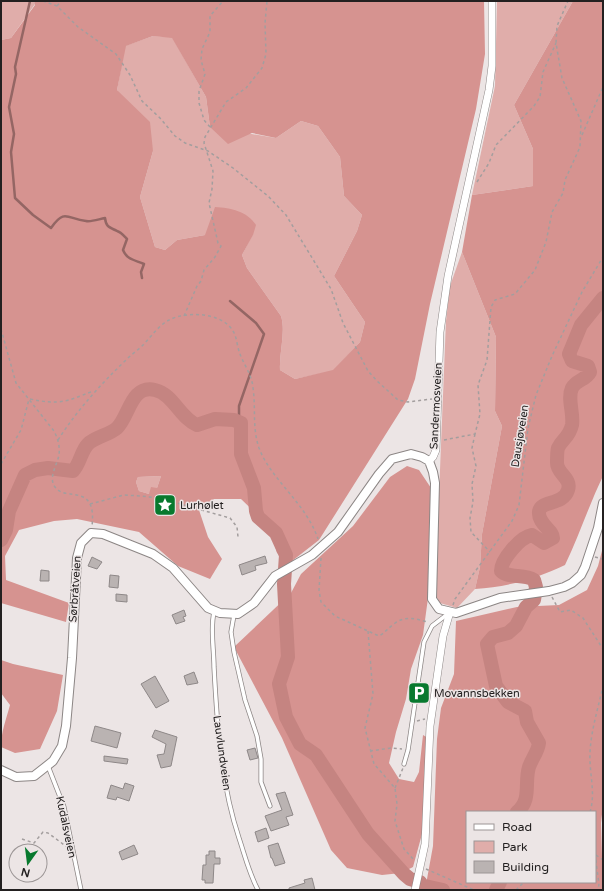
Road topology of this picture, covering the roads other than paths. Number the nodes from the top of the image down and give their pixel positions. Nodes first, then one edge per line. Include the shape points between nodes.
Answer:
1 (492, 1) edge
2 (429, 461) junction
3 (603, 503) edge
4 (214, 612) junction
5 (450, 612) junction
6 (234, 615) junction
7 (404, 764) road end
8 (48, 766) junction
9 (1, 770) edge
10 (270, 806) dead end
11 (416, 884) edge
12 (81, 890) edge
13 (258, 890) edge

1 - 2 street, Sandermosveien via 492,66 489,90 448,276 440,332 436,440 434,454
2 - 5 street, Sandermosveien via 436,489 432,599 439,609
2 - 6 street via 411,454 392,459 338,532 321,548 272,579 254,604
3 - 5 street via 592,547 581,575 564,587 549,592 500,598 461,612
4 - 6 street
4 - 8 street, Sørbråtveien via 162,559 103,534 91,534 83,539 76,570 72,658 64,737 59,752
4 - 13 lane, Lauvlundveien via 212,630 216,708 226,786 236,833 246,865
5 - 7 lane via 434,624 424,642
5 - 11 street via 443,636 431,718 426,830
6 - 10 lane via 231,632 234,652 243,695 259,742 261,782
8 - 9 street, Sørbråtveien via 29,777 16,777
8 - 12 lane, Kudalsveien via 64,807

